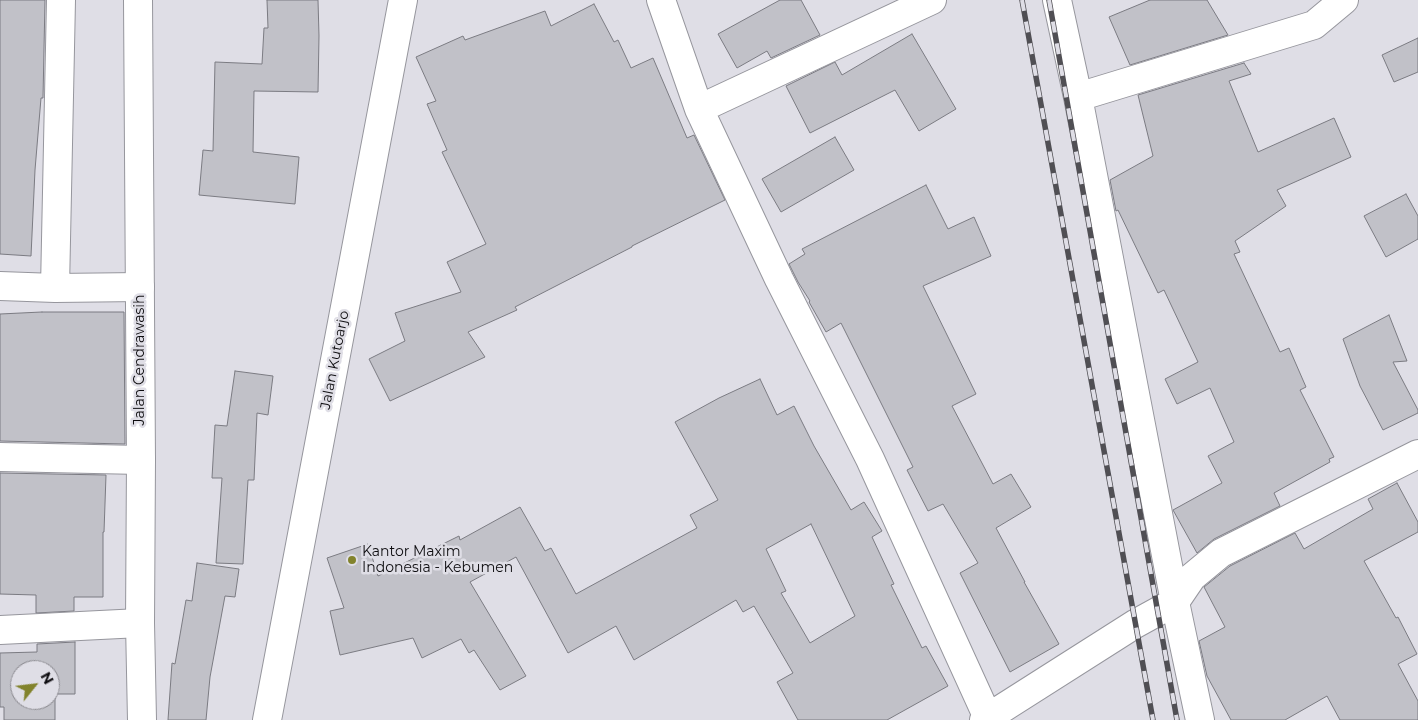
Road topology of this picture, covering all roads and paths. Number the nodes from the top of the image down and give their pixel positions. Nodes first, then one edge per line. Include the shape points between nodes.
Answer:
1 (61, 0) edge
2 (138, 0) edge
3 (403, 0) edge
4 (661, 0) edge
5 (932, 0) edge
6 (1057, 0) edge
7 (1344, 0) edge
8 (1078, 97) junction
9 (699, 109) junction
10 (0, 286) edge
11 (140, 287) junction
12 (56, 288) junction
13 (1418, 454) edge
14 (0, 457) edge
15 (141, 460) junction
16 (1175, 602) junction
17 (140, 623) junction
18 (0, 630) edge
19 (986, 719) edge
20 (142, 720) edge
21 (267, 720) edge
22 (1200, 720) edge

1 - 12 street
2 - 11 street, Jalan Cendrawasih
3 - 21 street, Jalan Kutoarjo
4 - 9 street
5 - 9 street
6 - 8 street
7 - 8 street via 1314,25
8 - 16 street
9 - 19 street via 779,279 870,459
10 - 12 street
11 - 12 street
11 - 15 street, Jalan Cendrawasih
13 - 16 street via 1222,553 1192,577
14 - 15 street
15 - 17 street, Jalan Cendrawasih
16 - 19 street
16 - 22 street
17 - 18 street
17 - 20 street, Jalan Cendrawasih

